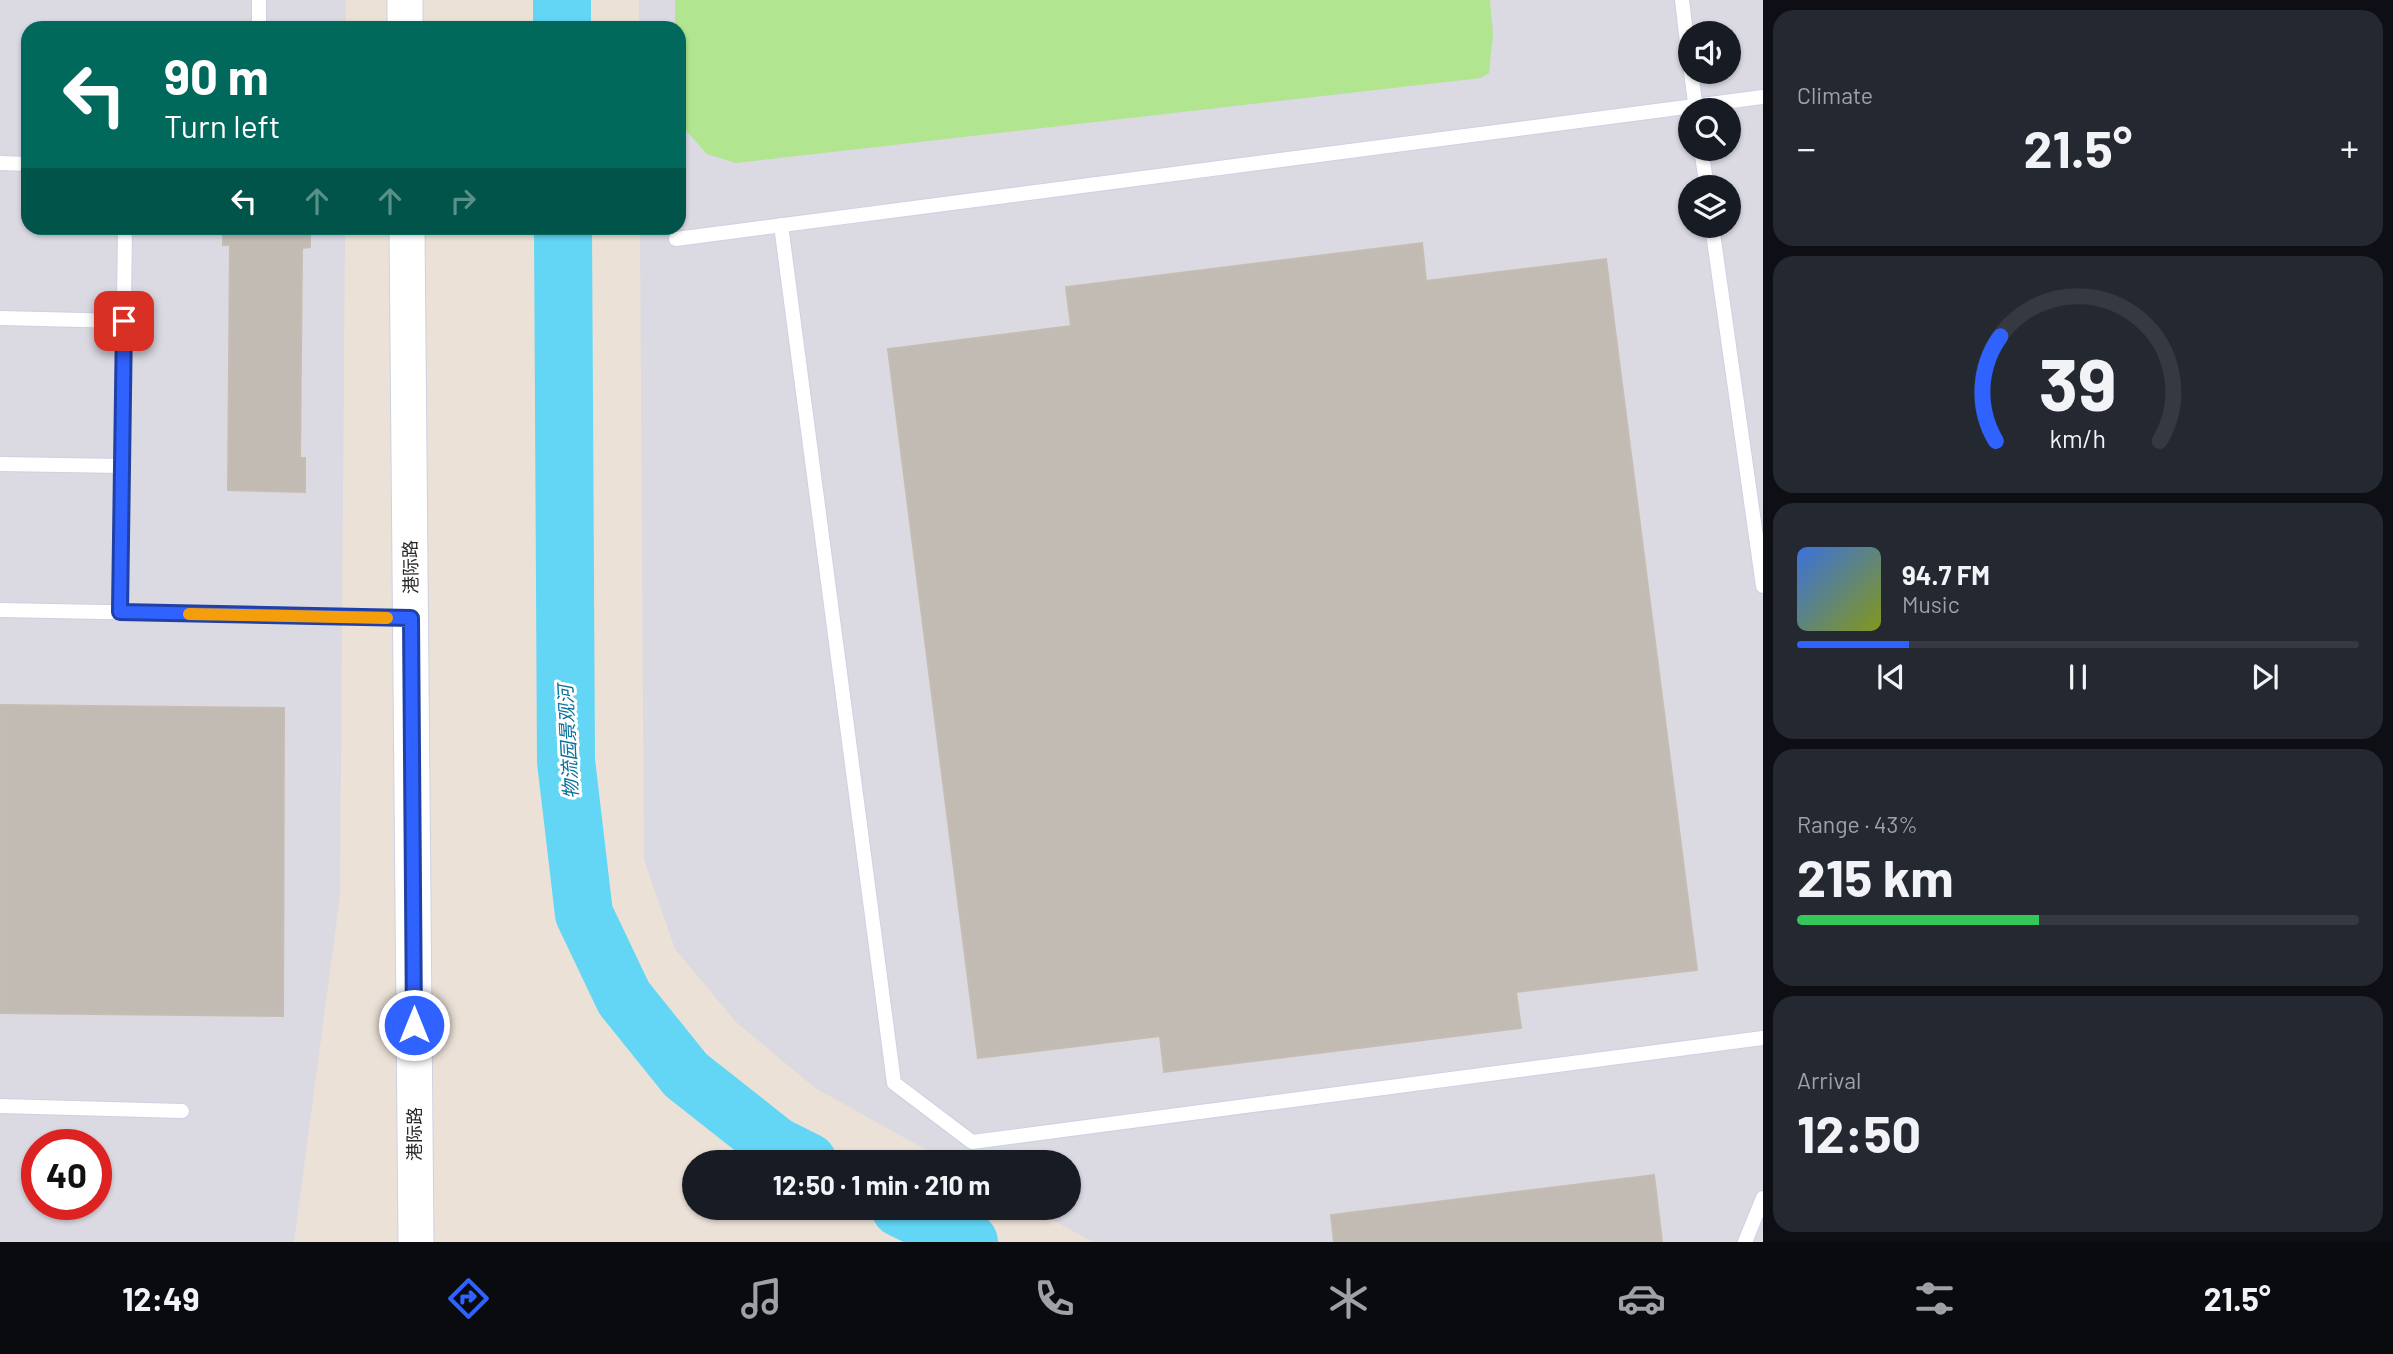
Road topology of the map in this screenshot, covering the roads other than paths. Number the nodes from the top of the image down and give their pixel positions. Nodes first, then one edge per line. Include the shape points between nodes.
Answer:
1 (259, 0) edge
2 (405, 0) edge
3 (1682, 0) edge
4 (259, 21) edge
5 (405, 21) edge
6 (1685, 21) edge
7 (1763, 97) edge
8 (1741, 101) edge
9 (1678, 110) edge
10 (0, 163) edge
11 (21, 164) edge
12 (781, 225) junction
13 (125, 235) edge
14 (407, 235) edge
15 (1714, 238) edge
16 (676, 239) dead end
17 (0, 318) edge
18 (124, 321) junction
19 (0, 464) edge
20 (122, 466) junction
21 (1763, 586) edge
22 (0, 610) edge
23 (120, 612) junction
24 (411, 618) junction
25 (1763, 1038) edge
26 (0, 1106) edge
27 (182, 1111) dead end
28 (1763, 1198) edge
29 (416, 1242) edge
30 (1745, 1242) edge

1 - 4 lane
2 - 5 street
3 - 6 lane
7 - 8 lane
9 - 12 lane
10 - 11 lane
12 - 16 lane
12 - 25 lane via 894,1083 972,1142
13 - 18 lane
14 - 24 street, 港际路
15 - 21 lane
17 - 18 lane
18 - 20 lane
19 - 20 lane
20 - 23 lane
22 - 23 lane
23 - 24 lane
24 - 29 street, 港际路
26 - 27 lane
28 - 30 lane

